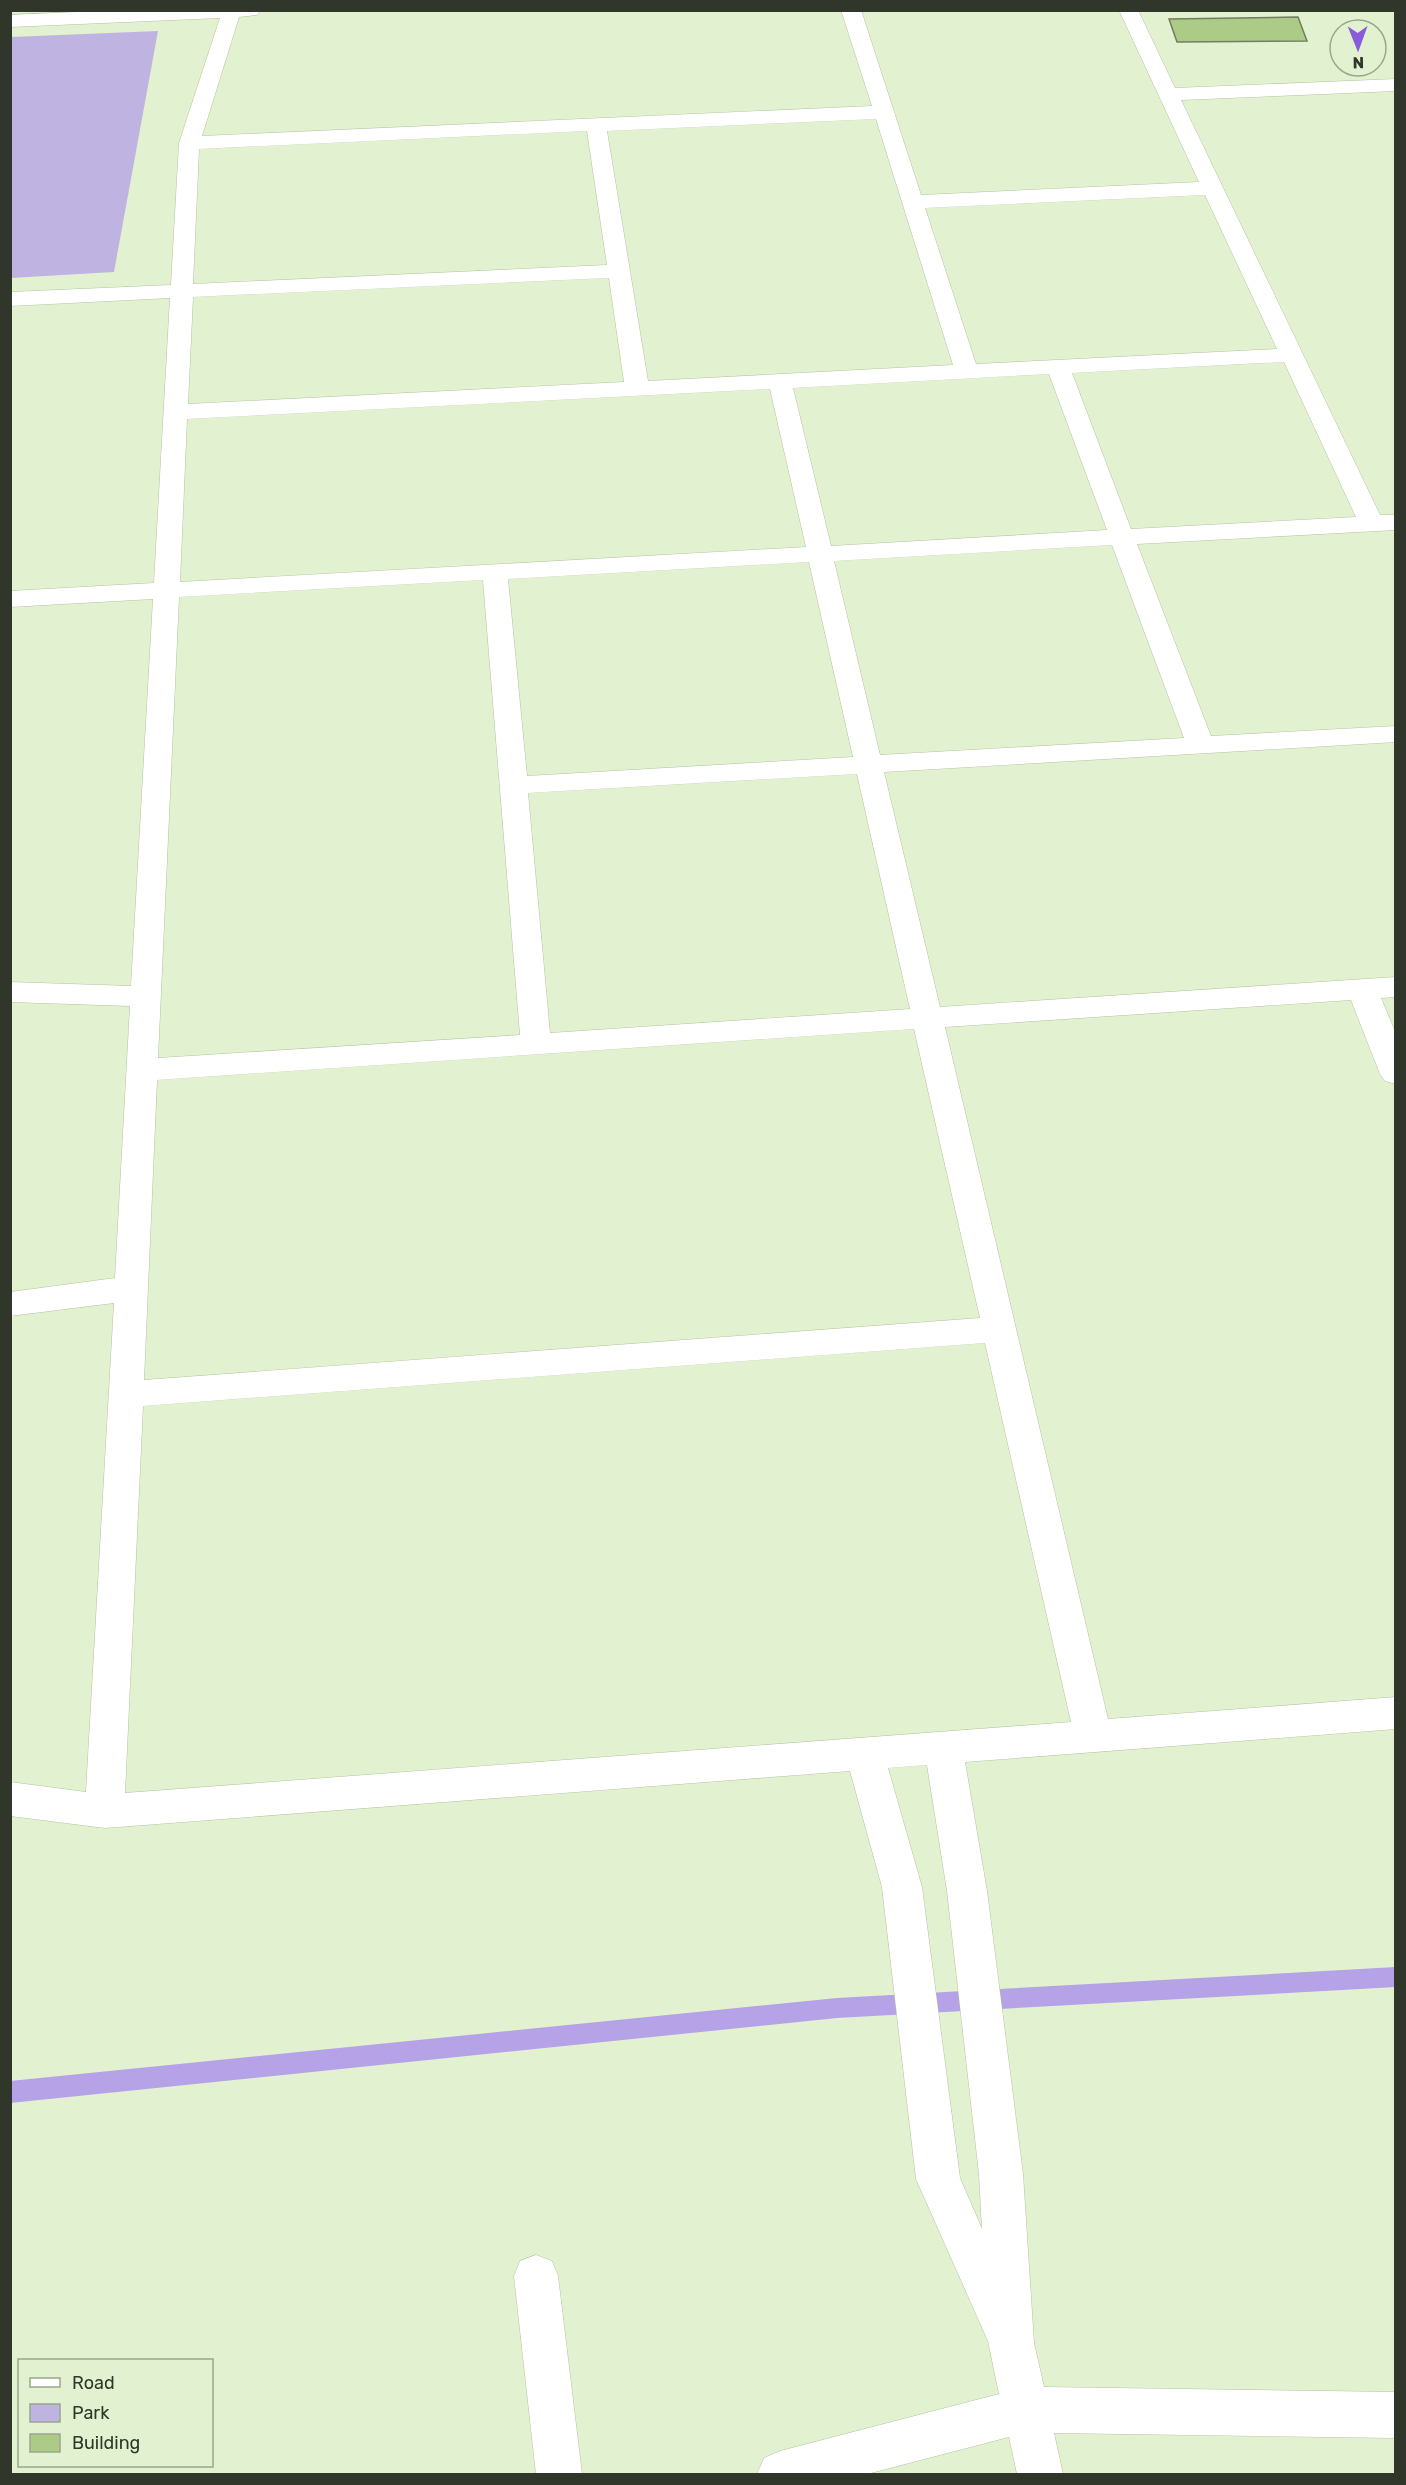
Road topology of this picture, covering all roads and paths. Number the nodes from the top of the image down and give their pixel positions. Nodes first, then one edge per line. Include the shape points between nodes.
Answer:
1 (252, 10) edge
2 (851, 10) edge
3 (1128, 10) edge
4 (232, 11) edge
5 (10, 21) edge
6 (1395, 85) edge
7 (1168, 94) junction
8 (884, 112) junction
9 (596, 125) junction
10 (189, 143) junction
11 (1212, 188) junction
12 (912, 202) junction
13 (618, 271) junction
14 (182, 292) junction
15 (10, 299) edge
16 (1292, 355) junction
17 (1058, 367) junction
18 (967, 371) junction
19 (780, 381) junction
20 (637, 388) junction
21 (176, 412) junction
22 (1384, 523) edge
23 (1122, 538) junction
24 (820, 554) junction
25 (495, 572) junction
26 (167, 590) junction
27 (10, 599) edge
28 (1395, 734) edge
29 (1200, 745) junction
30 (868, 764) junction
31 (514, 785) junction
32 (1395, 987) edge
33 (1362, 989) junction
34 (10, 992) edge
35 (147, 996) junction
36 (927, 1018) junction
37 (537, 1044) junction
38 (142, 1070) junction
39 (1395, 1074) edge
40 (132, 1288) junction
41 (10, 1304) edge
42 (999, 1329) junction
43 (126, 1394) junction
44 (1395, 1713) edge
45 (1093, 1736) junction
46 (943, 1748) junction
47 (865, 1753) junction
48 (10, 1799) edge
49 (105, 1811) junction
50 (536, 2276) dead end
51 (1011, 2343) junction
52 (1026, 2410) junction
53 (1395, 2415) edge
54 (559, 2475) edge
55 (780, 2475) edge
56 (1040, 2475) edge

1 - 4 street
2 - 8 street
3 - 7 street
4 - 5 street
4 - 10 street
6 - 7 street
7 - 11 street
8 - 9 street
8 - 12 street
9 - 10 street
9 - 13 street
10 - 14 street
11 - 12 street
11 - 16 street
12 - 18 street
13 - 14 street
13 - 20 street
14 - 15 street
14 - 21 street
16 - 17 street
16 - 22 street
17 - 18 street
17 - 23 street
18 - 19 street
19 - 20 street
19 - 24 street
20 - 21 street
21 - 26 street
22 - 23 street
23 - 24 street
23 - 29 street
24 - 25 street
24 - 30 street
25 - 26 street
25 - 31 street
26 - 27 street
26 - 35 street
28 - 29 street
29 - 30 street
30 - 31 street
30 - 36 street
31 - 37 street
32 - 33 street
33 - 36 street
33 - 39 street
34 - 35 street
35 - 38 street
36 - 37 street
36 - 42 street
37 - 38 street
38 - 40 street
40 - 41 street
40 - 43 street
42 - 43 street
42 - 45 street
43 - 49 street
44 - 45 street
45 - 46 street
46 - 47 street
46 - 51 street via 967,1891 1001,2174
47 - 49 street
47 - 51 street via 902,1887 938,2179
48 - 49 street
50 - 54 street
51 - 52 street
52 - 53 street
52 - 55 street
52 - 56 street

